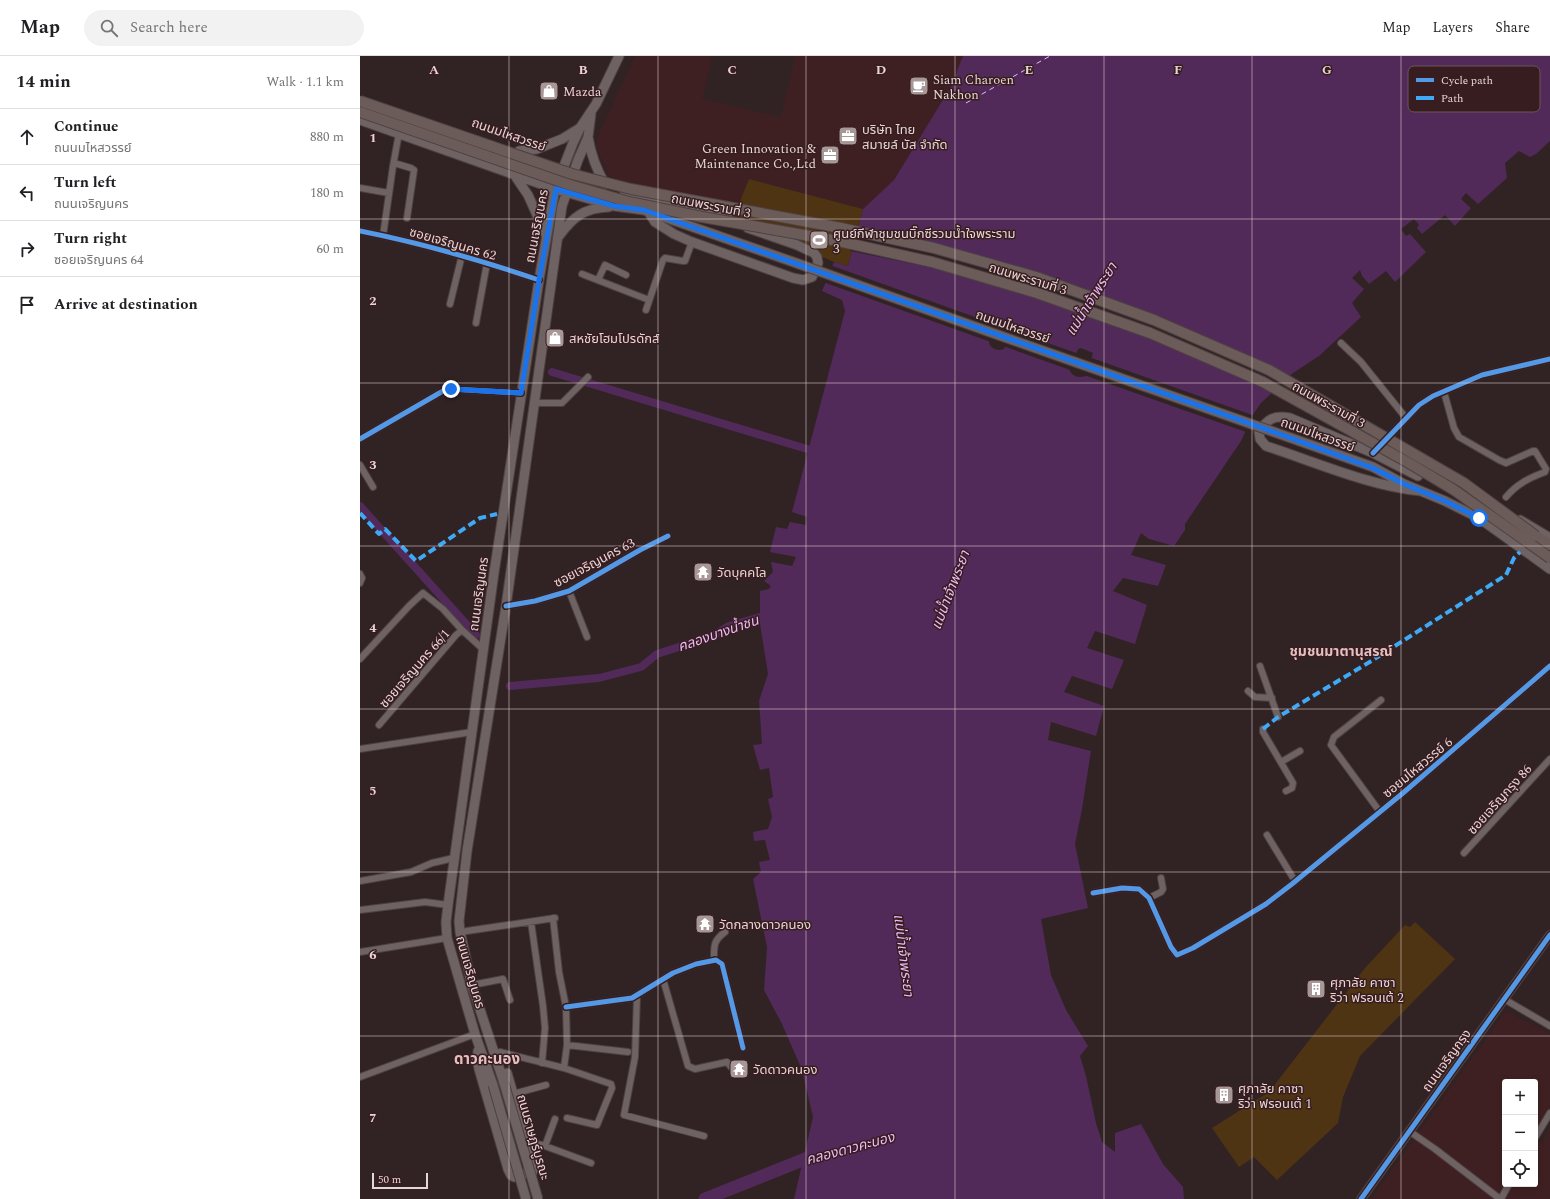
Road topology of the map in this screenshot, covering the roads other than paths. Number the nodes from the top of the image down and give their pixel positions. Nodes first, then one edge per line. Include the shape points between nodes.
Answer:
1 (619, 56) edge
2 (360, 96) edge
3 (360, 101) edge
4 (592, 111) junction
5 (360, 112) edge
6 (360, 120) edge
7 (580, 128) junction
8 (399, 133) junction
9 (588, 137) junction
10 (519, 151) junction
11 (394, 163) junction
12 (563, 166) junction
13 (574, 171) junction
14 (514, 173) junction
15 (605, 184) junction
16 (360, 188) edge
17 (556, 189) junction
18 (566, 192) junction
19 (389, 193) junction
20 (624, 195) junction
21 (614, 206) junction
22 (646, 210) junction
23 (406, 218) dead end
24 (360, 231) edge
25 (383, 236) junction
26 (547, 236) junction
27 (558, 238) junction
28 (692, 242) junction
29 (462, 255) junction
30 (487, 263) junction
31 (582, 274) dead end
32 (626, 275) dead end
33 (539, 280) junction
34 (598, 280) junction
35 (649, 300) junction
36 (450, 304) dead end
37 (646, 310) dead end
38 (476, 323) dead end
39 (1341, 343) dead end
40 (1550, 359) edge
41 (588, 376) dead end
42 (1444, 392) junction
43 (521, 393) junction
44 (535, 403) junction
45 (1406, 418) junction
46 (360, 439) edge
47 (1373, 453) junction
48 (360, 465) edge
49 (1373, 468) junction
50 (1418, 476) junction
51 (373, 487) dead end
52 (1421, 491) junction
53 (1506, 497) dead end
54 (668, 536) dead end
55 (1536, 536) junction
56 (1550, 539) edge
57 (1550, 545) edge
58 (1550, 558) edge
59 (1550, 569) edge
60 (360, 574) edge
61 (360, 583) edge
62 (569, 591) junction
63 (490, 606) junction
64 (506, 606) junction
65 (462, 630) junction
66 (587, 637) dead end
67 (484, 650) junction
68 (360, 659) edge
69 (1260, 666) dead end
70 (1550, 666) edge
71 (1248, 691) dead end
72 (1272, 698) junction
73 (1381, 700) dead end
74 (1278, 717) dead end
75 (379, 725) dead end
76 (1263, 729) dead end
77 (472, 732) junction
78 (360, 749) edge
79 (1300, 751) dead end
80 (1550, 759) edge
81 (1281, 762) junction
82 (1286, 791) dead end
83 (1380, 812) junction
84 (1267, 835) dead end
85 (1464, 853) dead end
86 (454, 858) junction
87 (1161, 878) dead end
88 (360, 881) edge
89 (1295, 881) junction
90 (1093, 893) dead end
91 (1149, 898) junction
92 (448, 905) junction
93 (360, 910) edge
94 (531, 922) junction
95 (460, 932) junction
96 (725, 932) dead end
97 (1550, 935) edge
98 (447, 938) junction
99 (360, 952) edge
100 (714, 960) junction
101 (663, 979) junction
102 (472, 985) junction
103 (637, 996) junction
104 (1504, 999) junction
105 (510, 1000) dead end
106 (566, 1007) junction
107 (1550, 1026) edge
108 (475, 1034) junction
109 (566, 1045) junction
110 (479, 1046) junction
111 (743, 1048) dead end
112 (497, 1051) junction
113 (628, 1052) dead end
114 (542, 1063) junction
115 (731, 1067) dead end
116 (564, 1068) junction
117 (360, 1077) edge
118 (504, 1083) joint
119 (492, 1085) joint
120 (546, 1085) dead end
121 (513, 1094) junction
122 (1550, 1113) edge
123 (567, 1118) dead end
124 (555, 1119) dead end
125 (1409, 1132) junction
126 (1538, 1133) edge
127 (704, 1136) dead end
128 (527, 1141) junction
129 (545, 1146) junction
130 (591, 1163) dead end
131 (1507, 1187) edge
132 (526, 1199) edge
133 (538, 1199) edge
134 (1361, 1199) edge
135 (1501, 1199) edge

1 - 4 main road, ถนนเจริญนคร
2 - 10 main road, ถนนมไหสวรรย์
3 - 55 main road, ถนนพระรามที่ 3, bridge via 572,174 631,189 934,248 1036,277 1154,320 1269,370 1464,483
4 - 7 main road, ถนนเจริญนคร
4 - 9 main road, ถนนเจริญนคร
5 - 58 main road, ถนนพระรามที่ 3, bridge via 570,185 629,202 838,241 932,262 1037,293 1150,333 1263,382 1409,463 1454,490
6 - 8 main road, ถนนมไหสวรรย์
7 - 10 main road via 537,149
7 - 12 main road, ถนนเจริญนคร
8 - 11 street
8 - 14 main road, ถนนมไหสวรรย์
9 - 13 main road, ถนนเจริญนคร
9 - 15 main road via 593,162
10 - 12 main road, ถนนมไหสวรรย์
11 - 19 street
11 - 23 street via 414,170
12 - 13 main road, ถนนมไหสวรรย์
12 - 17 main road, ถนนเจริญนคร
13 - 15 main road, ถนนมไหสวรรย์
13 - 18 main road, ถนนเจริญนคร
14 - 17 main road, ถนนมไหสวรรย์
14 - 26 main road via 531,201
15 - 20 main road, ถนนมไหสวรรย์
16 - 19 street
17 - 18 main road, ถนนมไหสวรรย์
17 - 26 main road, ถนนเจริญนคร
18 - 21 main road, ถนนมไหสวรรย์
18 - 27 main road, ถนนเจริญนคร
19 - 25 street
20 - 22 main road, ถนนมไหสวรรย์
20 - 28 main road via 713,213 814,253 818,263 812,277 803,280
21 - 22 main road, ถนนมไหสวรรย์
21 - 27 main road via 599,207 578,215
22 - 28 main road via 655,222
22 - 49 main road, ถนนมไหสวรรย์, bridge
24 - 25 street, ซอยเจริญนคร 62
25 - 29 street, ซอยเจริญนคร 62
26 - 33 main road, ถนนเจริญนคร
27 - 44 main road, ถนนเจริญนคร
28 - 35 street via 685,261 665,258 663,260
29 - 30 street, ซอยเจริญนคร 62
29 - 36 street
30 - 33 street, ซอยเจริญนคร 62
30 - 38 street
31 - 34 street
32 - 34 street via 606,265
33 - 43 main road, ถนนเจริญนคร
34 - 35 street
35 - 37 street
39 - 45 street via 1361,362
40 - 42 street via 1482,375
41 - 44 street via 562,403
42 - 45 street via 1419,405
42 - 53 street via 1459,437 1506,462 1535,451 1545,467 1545,472 1522,482
43 - 46 street via 443,390
43 - 63 main road, ถนนเจริญนคร
44 - 64 main road, ถนนเจริญนคร
45 - 47 street
47 - 50 main road
47 - 52 main road via 1281,416 1265,424 1259,432 1260,439 1266,446 1375,483
48 - 51 street
49 - 50 main road, ถนนมไหสวรรย์ via 1386,468
49 - 52 main road, ถนนมไหสวรรย์
50 - 56 main road, ถนนมไหสวรรย์ via 1480,499 1514,516
52 - 59 main road, ถนนมไหสวรรย์ via 1479,518
54 - 62 street, ซอยเจริญนคร 63
55 - 56 main road
55 - 57 main road, ถนนพระรามที่ 3
60 - 61 street
62 - 64 street, ซอยเจริญนคร 63
62 - 66 street
63 - 64 main road
63 - 67 main road, ถนนเจริญนคร
64 - 95 main road, ถนนเจริญนคร via 467,850
65 - 67 street, ซอยเจริญนคร 66/1
65 - 68 street via 423,592
65 - 75 street, ซอยเจริญนคร 66/1
67 - 77 main road, ถนนเจริญนคร
69 - 72 street
70 - 83 street, ซอยมไหสวรรย์ 6
71 - 72 street via 1255,697
72 - 74 street
73 - 83 street via 1334,737 1331,745
76 - 81 street
77 - 78 street
77 - 86 main road, ถนนเจริญนคร
79 - 81 street
80 - 85 street, ซอยเจริญกรุง 86
81 - 82 street via 1293,784 1292,788
83 - 89 street, ซอยมไหสวรรย์ 6
84 - 89 street
86 - 88 street via 432,863 411,872
86 - 92 main road, ถนนเจริญนคร
87 - 91 street via 1163,889
89 - 91 street, ซอยมไหสวรรย์ 6 via 1266,904 1177,955
90 - 91 street via 1132,888 1139,889
92 - 93 street via 426,902
92 - 98 main road, ถนนเจริญนคร
94 - 95 street
94 - 106 street via 555,918 559,972
94 - 114 street via 544,1020
95 - 102 main road, ถนนเจริญนคร
96 - 100 street via 714,945
97 - 104 street, ถนนเจริญกรุง
98 - 99 street
98 - 108 main road, ถนนเจริญนคร
100 - 101 street via 696,964
100 - 111 street via 722,964
101 - 103 street
101 - 115 street via 688,1066 695,1070 728,1062
102 - 105 street via 503,980
102 - 112 main road, ถนนเจริญนคร
103 - 106 street
103 - 127 street via 635,1057 624,1115
104 - 107 street
104 - 125 street, ถนนเจริญกรุง
106 - 109 street
108 - 110 main road, ถนนเจริญนคร
108 - 117 street
109 - 113 street
109 - 116 street
110 - 119 main road, ถนนเจริญนคร
110 - 128 main road via 479,1069 508,1169 514,1177 533,1171
112 - 114 street
112 - 118 main road, ถนนเจริญนคร
112 - 121 main road
114 - 116 street
116 - 123 street via 605,1081 611,1084 612,1088 597,1125
118 - 133 main road, ถนนราษฎร์บูรณะ, bridge
119 - 132 main road, ถนนราษฎร์บูรณะ, bridge
120 - 121 street
121 - 128 main road
122 - 126 street
124 - 129 street
125 - 134 street, ถนนเจริญกรุง
125 - 135 street
128 - 129 street
129 - 130 street
131 - 135 street

